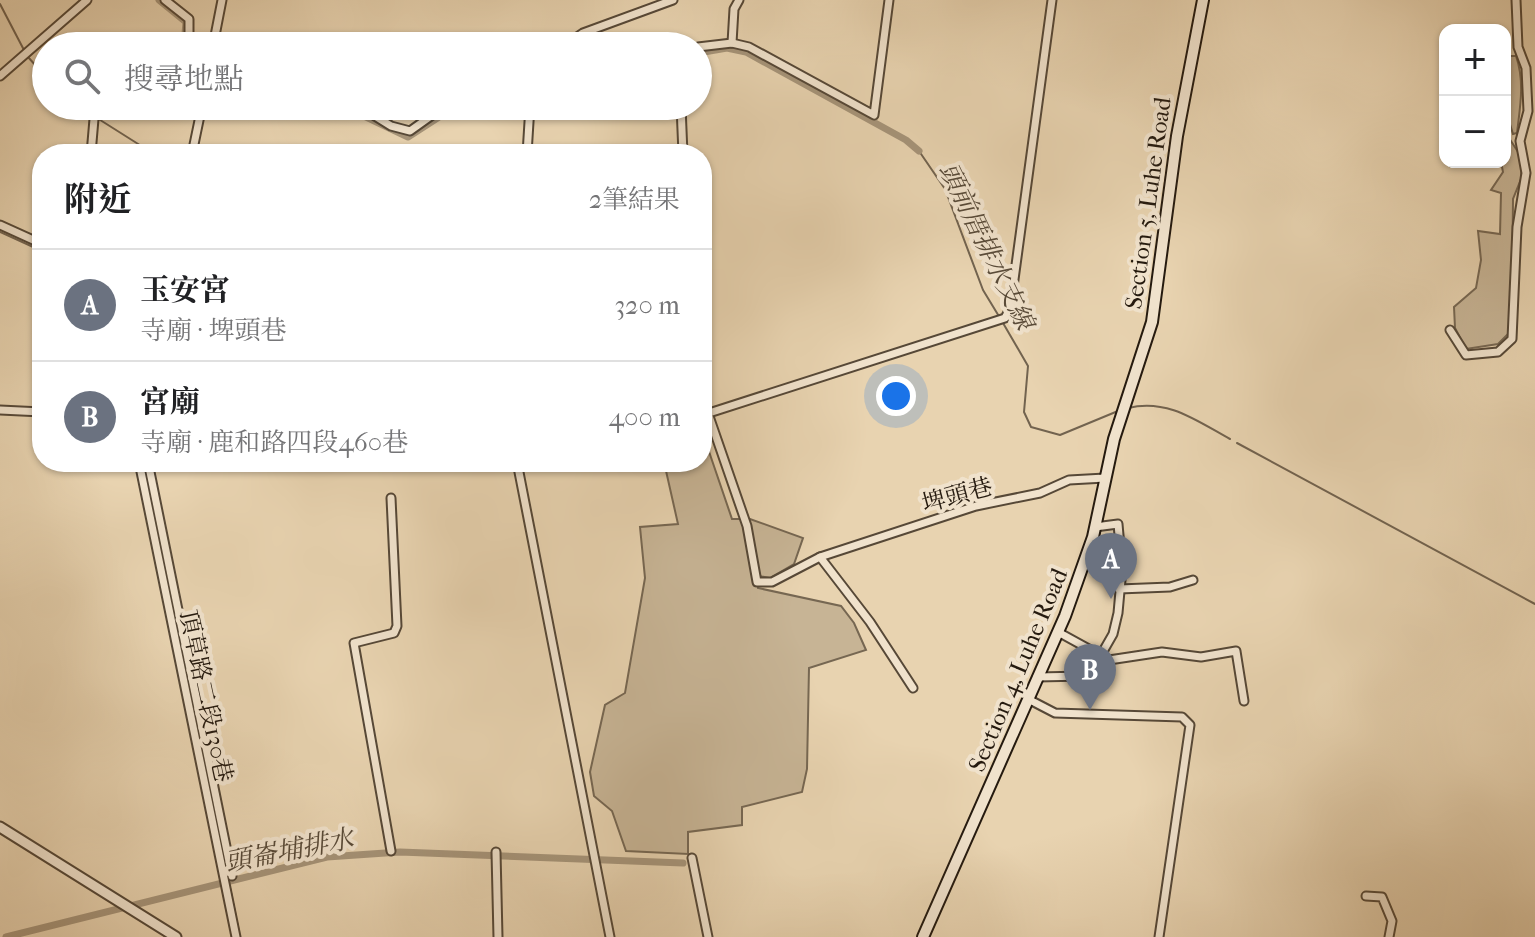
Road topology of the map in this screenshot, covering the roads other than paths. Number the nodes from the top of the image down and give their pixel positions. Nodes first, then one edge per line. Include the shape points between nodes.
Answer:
1 (87, 0) edge
2 (165, 0) edge
3 (222, 0) edge
4 (673, 0) edge
5 (739, 0) edge
6 (889, 0) edge
7 (1052, 0) edge
8 (1203, 0) edge
9 (1516, 0) edge
10 (50, 32) edge
11 (189, 32) edge
12 (216, 32) edge
13 (586, 32) edge
14 (732, 43) junction
15 (712, 45) edge
16 (32, 47) edge
17 (0, 76) edge
18 (95, 120) edge
19 (199, 120) edge
20 (381, 120) edge
21 (425, 120) edge
22 (529, 120) edge
23 (682, 120) edge
24 (92, 144) edge
25 (194, 144) edge
26 (528, 144) edge
27 (683, 144) edge
28 (0, 225) edge
29 (32, 239) edge
30 (1450, 330) dead end
31 (1124, 408) joint
32 (0, 410) edge
33 (32, 412) edge
34 (712, 412) edge
35 (712, 422) edge
36 (141, 472) edge
37 (150, 472) edge
38 (519, 472) edge
39 (1105, 478) junction
40 (391, 498) dead end
41 (1095, 527) junction
42 (820, 557) junction
43 (1193, 580) dead end
44 (1119, 589) junction
45 (1058, 632) junction
46 (1101, 655) junction
47 (1037, 677) junction
48 (913, 688) dead end
49 (1088, 691) dead end
50 (1028, 699) junction
51 (1244, 701) dead end
52 (0, 827) edge
53 (391, 851) dead end
54 (496, 856) dead end
55 (692, 858) dead end
56 (232, 876) dead end
57 (1366, 896) dead end
58 (928, 935) edge
59 (176, 937) edge
60 (236, 937) edge
61 (498, 937) edge
62 (610, 937) edge
63 (708, 937) edge
64 (1159, 937) edge
65 (1389, 937) edge

1 - 10 street
2 - 11 street via 189,19
3 - 12 street
4 - 13 street
5 - 14 street
6 - 14 street via 874,115 762,52
7 - 34 street via 1005,318
8 - 31 main road, Section 5, Luhe Road via 1177,136 1152,322
9 - 30 street via 1528,111 1520,141 1526,173 1517,227 1512,339 1498,352 1466,355
14 - 15 street
16 - 17 street
18 - 24 street
19 - 25 street
20 - 21 street via 410,131
22 - 26 street
23 - 27 street
28 - 29 street
31 - 39 main road, Section 4, Luhe Road
32 - 33 street
35 - 42 street, 埤頭巷 via 747,526 757,582 772,582
36 - 60 street, 頂草路二段130巷
37 - 56 street
38 - 62 street
39 - 41 main road, Section 4, Luhe Road
39 - 42 street, 埤頭巷 via 1069,480
40 - 53 street via 397,626 394,633 354,643
41 - 44 street via 1118,524
41 - 45 main road, Section 4, Luhe Road
42 - 48 street
43 - 44 street via 1170,587
44 - 46 street via 1113,634
45 - 46 street
45 - 47 main road, Section 4, Luhe Road
46 - 51 street via 1109,660 1162,652 1201,657 1236,651
47 - 49 street via 1085,676
47 - 50 main road, Section 4, Luhe Road
50 - 58 main road, Section 4, Luhe Road
50 - 64 street via 1055,713 1182,717 1190,725
52 - 59 street
54 - 61 street
55 - 63 street
57 - 65 street via 1382,897 1392,921

